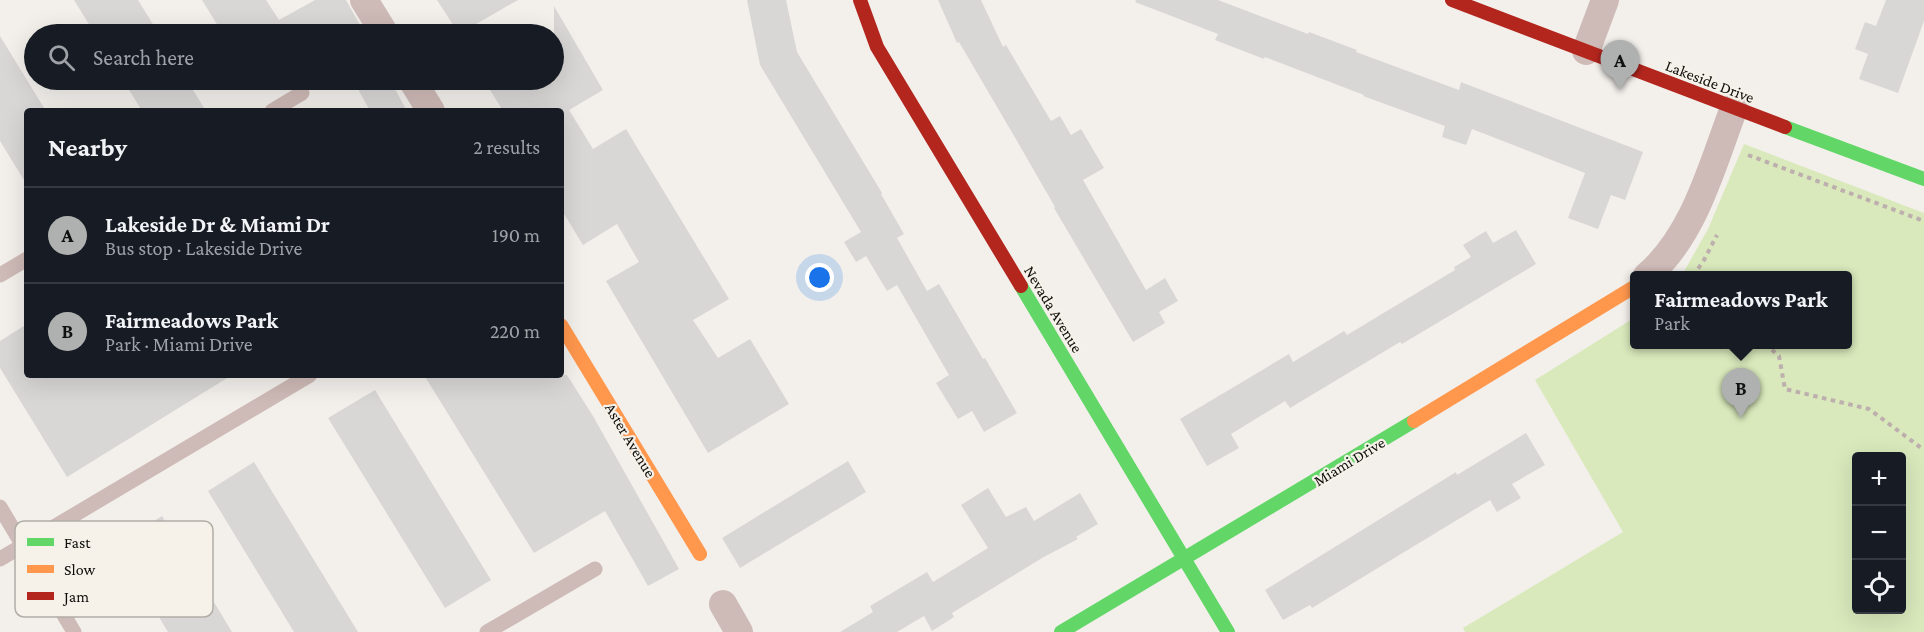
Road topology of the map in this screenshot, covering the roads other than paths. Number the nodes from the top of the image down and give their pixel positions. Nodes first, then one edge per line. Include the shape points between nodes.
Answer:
1 (364, 0) edge
2 (860, 0) edge
3 (1452, 0) edge
4 (1605, 0) edge
5 (379, 24) edge
6 (1586, 51) junction
7 (418, 90) edge
8 (302, 93) dead end
9 (277, 108) edge
10 (429, 108) edge
11 (1734, 108) junction
12 (1924, 179) edge
13 (24, 261) edge
14 (1651, 271) edge
15 (0, 275) edge
16 (1630, 290) edge
17 (564, 330) edge
18 (305, 378) edge
19 (0, 507) edge
20 (64, 521) edge
21 (15, 532) edge
22 (15, 550) edge
23 (700, 554) dead end
24 (0, 559) edge
25 (1186, 559) junction
26 (595, 569) dead end
27 (723, 604) dead end
28 (65, 617) edge
29 (74, 632) edge
30 (487, 632) edge
31 (739, 632) edge
32 (1061, 632) edge
33 (1228, 632) edge

1 - 5 street
2 - 25 street, Nevada Avenue via 877,47
3 - 6 street, Lakeside Drive
4 - 6 street
6 - 11 street, Lakeside Drive
7 - 10 street
8 - 9 lane
11 - 12 street, Lakeside Drive
11 - 14 street via 1696,207 1677,242
13 - 15 lane
16 - 25 street, Miami Drive
17 - 23 street, Aster Avenue
18 - 20 lane
19 - 21 lane
22 - 24 lane
25 - 32 street, Miami Drive
25 - 33 street, Nevada Avenue
26 - 30 lane
27 - 31 street
28 - 29 lane

